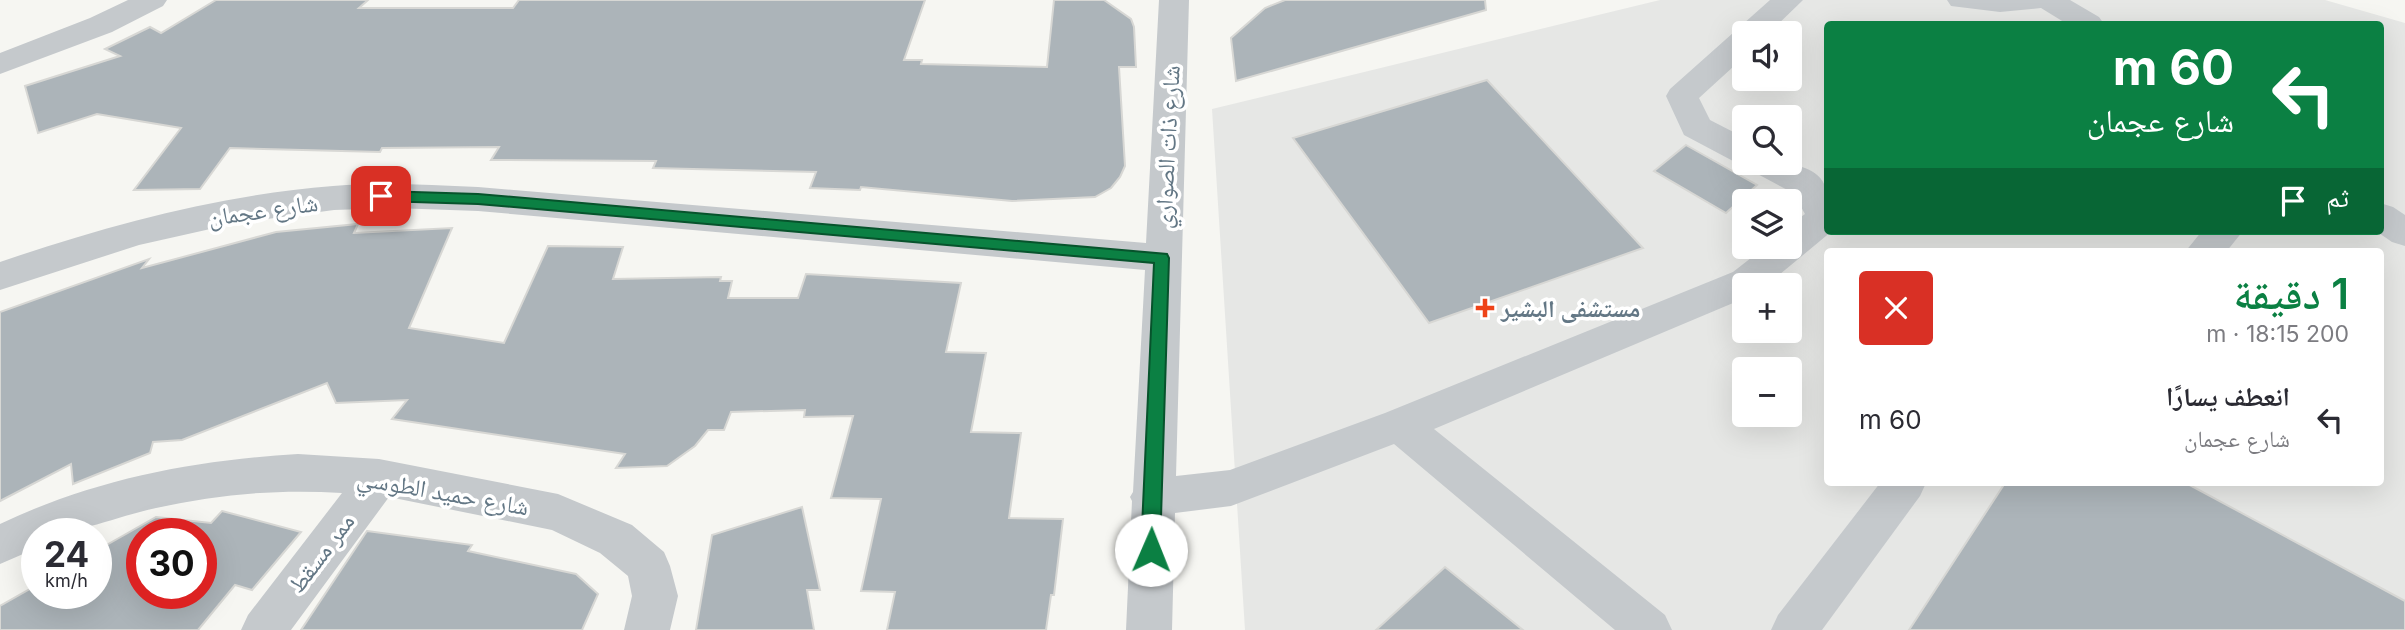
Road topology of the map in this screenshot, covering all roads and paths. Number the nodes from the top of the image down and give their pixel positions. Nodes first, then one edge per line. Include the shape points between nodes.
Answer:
1 (152, 0) edge
2 (1174, 0) edge
3 (1788, 0) edge
4 (1962, 0) edge
5 (2038, 0) edge
6 (2048, 0) edge
7 (1764, 21) edge
8 (2083, 21) edge
9 (1732, 51) edge
10 (0, 64) edge
11 (1732, 146) edge
12 (1787, 175) edge
13 (1824, 214) edge
14 (1824, 217) edge
15 (2384, 219) edge
16 (2405, 233) edge
17 (1802, 235) edge
18 (2221, 235) edge
19 (2207, 248) edge
20 (1162, 258) junction
21 (1773, 259) edge
22 (0, 276) edge
23 (1400, 425) junction
24 (379, 477) junction
25 (1903, 486) edge
26 (1152, 497) junction
27 (0, 545) edge
28 (264, 630) edge
29 (647, 630) edge
30 (1149, 630) edge
31 (1649, 630) edge
32 (1794, 630) edge

1 - 10 street
2 - 20 street, شارع ذات الصواري
3 - 7 street
4 - 5 street
6 - 8 street
9 - 11 street via 1682,96 1696,127
12 - 13 street via 1806,185
14 - 17 street
15 - 16 street
18 - 19 street
20 - 22 street, شارع عجمان via 478,199 381,196 288,204 188,221
20 - 26 street, شارع ذات الصواري
21 - 23 street via 1746,282
23 - 26 street via 1231,488
23 - 31 street
24 - 27 street, شارع حميد الطوسي via 298,472 231,476 62,515
24 - 28 street, ممر مسقط
24 - 29 street, شارع حميد الطوسي via 558,513 617,539 648,566 655,596
25 - 32 street
26 - 30 street, شارع ذات الصواري

